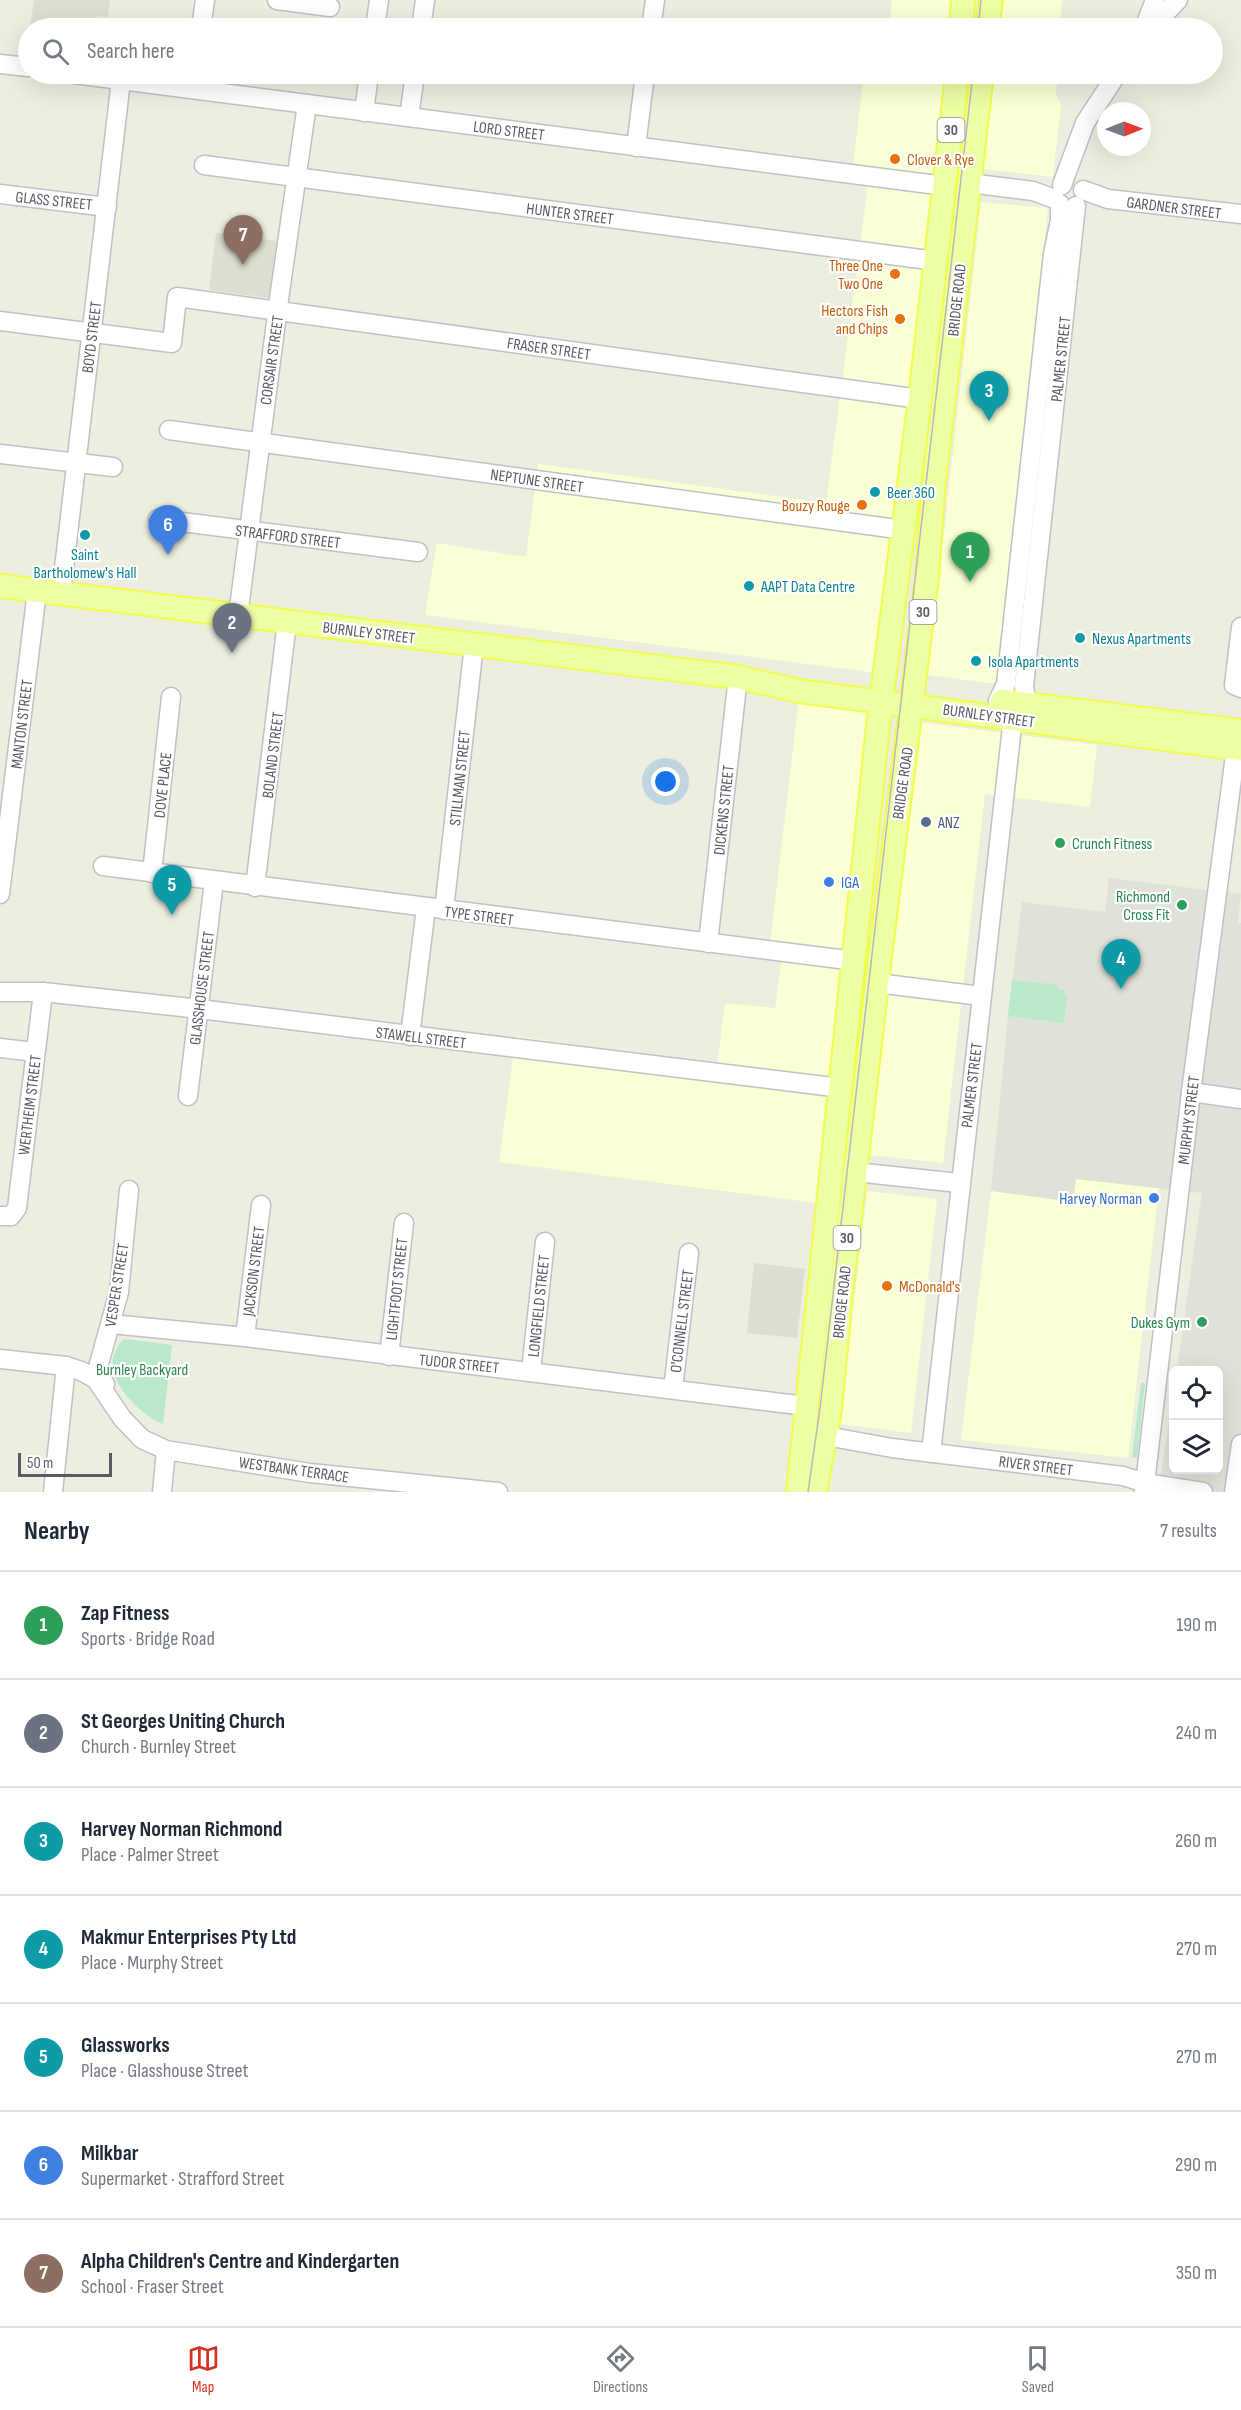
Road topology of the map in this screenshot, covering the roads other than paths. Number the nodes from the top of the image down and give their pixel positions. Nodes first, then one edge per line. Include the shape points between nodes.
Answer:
1 (205, 0) edge
2 (277, 0) edge
3 (379, 0) edge
4 (425, 0) edge
5 (655, 0) edge
6 (963, 0) edge
7 (991, 0) edge
8 (1155, 0) edge
9 (1178, 0) edge
10 (330, 7) dead end
11 (202, 18) edge
12 (376, 18) edge
13 (422, 18) edge
14 (652, 18) edge
15 (962, 18) edge
16 (988, 18) edge
17 (1148, 18) edge
18 (1161, 18) edge
19 (0, 64) edge
20 (18, 66) edge
21 (121, 84) edge
22 (210, 84) edge
23 (368, 84) edge
24 (414, 84) edge
25 (644, 84) edge
26 (956, 84) edge
27 (981, 84) edge
28 (1111, 84) edge
29 (307, 104) junction
30 (364, 111) junction
31 (409, 117) junction
32 (636, 147) junction
33 (204, 165) dead end
34 (296, 178) junction
35 (969, 183) junction
36 (945, 186) junction
37 (0, 194) edge
38 (1069, 195) junction
39 (107, 207) junction
40 (1241, 214) edge
41 (1066, 228) junction
42 (1052, 260) junction
43 (936, 261) junction
44 (1070, 262) junction
45 (961, 264) junction
46 (278, 310) junction
47 (0, 321) edge
48 (91, 333) junction
49 (920, 399) junction
50 (945, 402) junction
51 (169, 430) dead end
52 (260, 442) junction
53 (0, 454) edge
54 (1040, 454) junction
55 (75, 463) junction
56 (112, 467) dead end
57 (158, 519) dead end
58 (904, 530) junction
59 (249, 532) junction
60 (930, 534) junction
61 (418, 552) dead end
62 (0, 586) edge
63 (37, 591) junction
64 (61, 594) junction
65 (238, 616) junction
66 (287, 622) junction
67 (1241, 627) edge
68 (474, 645) junction
69 (1016, 669) junction
70 (738, 677) junction
71 (1241, 688) edge
72 (882, 694) junction
73 (171, 697) dead end
74 (913, 698) junction
75 (1013, 708) junction
76 (1239, 740) edge
77 (6, 798) edge
78 (103, 866) dead end
79 (152, 873) junction
80 (214, 881) junction
81 (255, 887) junction
82 (0, 894) edge
83 (435, 909) junction
84 (708, 943) junction
85 (854, 971) junction
86 (878, 974) junction
87 (0, 992) edge
88 (43, 992) junction
89 (981, 996) junction
90 (199, 1009) junction
91 (410, 1036) junction
92 (0, 1048) edge
93 (35, 1052) junction
94 (841, 1088) junction
95 (865, 1091) junction
96 (1191, 1092) junction
97 (188, 1096) dead end
98 (1241, 1099) edge
99 (836, 1122) junction
100 (860, 1124) junction
101 (832, 1169) junction
102 (855, 1172) junction
103 (959, 1183) junction
104 (129, 1190) dead end
105 (261, 1205) dead end
106 (5, 1216) edge
107 (404, 1223) dead end
108 (545, 1242) dead end
109 (689, 1253) dead end
110 (821, 1256) junction
111 (845, 1258) junction
112 (111, 1324) junction
113 (245, 1338) junction
114 (389, 1356) junction
115 (0, 1359) edge
116 (66, 1366) junction
117 (531, 1371) junction
118 (95, 1378) junction
119 (673, 1389) junction
120 (806, 1406) junction
121 (830, 1409) junction
122 (802, 1432) junction
123 (1241, 1444) edge
124 (824, 1445) junction
125 (164, 1449) junction
126 (931, 1453) junction
127 (1144, 1488) edge
128 (53, 1492) edge
129 (162, 1492) edge
130 (498, 1492) edge
131 (798, 1492) edge
132 (815, 1492) edge
133 (1203, 1492) edge
134 (1234, 1492) edge

1 - 11 street
2 - 10 street
3 - 12 street
4 - 13 street
5 - 14 street
6 - 15 main road
7 - 16 main road
8 - 17 street
9 - 18 street
19 - 20 street
21 - 39 street, BOYD STREET
22 - 29 street, LORD STREET
23 - 30 street
24 - 31 street
25 - 32 street
26 - 36 main road, BRIDGE ROAD / 30
27 - 35 main road, BRIDGE ROAD / 30
28 - 38 street, PALMER STREET via 1077,142
29 - 30 street, LORD STREET
29 - 34 street, CORSAIR STREET
30 - 31 street, LORD STREET
31 - 32 street, LORD STREET
32 - 36 street, LORD STREET
33 - 34 street, HUNTER STREET
34 - 43 street, HUNTER STREET
34 - 46 street, CORSAIR STREET
35 - 36 main road
35 - 38 street, GARDNER STREET
35 - 45 main road, BRIDGE ROAD / 30
36 - 43 main road, BRIDGE ROAD / 30
37 - 39 street, GLASS STREET
38 - 40 street, GARDNER STREET
38 - 41 street, PALMER STREET
39 - 48 street, BOYD STREET
41 - 42 street, PALMER STREET
41 - 44 street, PALMER STREET
42 - 44 street
42 - 54 street, PALMER STREET
43 - 45 main road
43 - 49 main road, BRIDGE ROAD / 30
44 - 54 street, PALMER STREET
45 - 50 main road, BRIDGE ROAD / 30
46 - 48 street, FRASER STREET via 177,297 172,344
46 - 49 street, FRASER STREET
46 - 52 street, CORSAIR STREET
47 - 48 street
48 - 55 street, BOYD STREET
49 - 50 main road
49 - 58 main road, BRIDGE ROAD / 30
50 - 60 main road, BRIDGE ROAD / 30
51 - 52 street, NEPTUNE STREET
52 - 58 street, NEPTUNE STREET
52 - 59 street, CORSAIR STREET
53 - 55 street
54 - 69 street, PALMER STREET
55 - 56 street
55 - 64 street, BOYD STREET
57 - 59 street, STRAFFORD STREET
58 - 60 main road
58 - 72 main road, BRIDGE ROAD / 30
59 - 61 street, STRAFFORD STREET
59 - 65 street, CORSAIR STREET
60 - 74 main road, BRIDGE ROAD / 30
62 - 63 main road, BURNLEY STREET
63 - 64 main road, BURNLEY STREET
63 - 77 street, MANTON STREET
64 - 65 main road, BURNLEY STREET
65 - 66 main road, BURNLEY STREET
66 - 68 main road, BURNLEY STREET
66 - 81 street, BOLAND STREET
67 - 71 street via 1234,685
68 - 70 main road, BURNLEY STREET
68 - 83 street, STILLMAN STREET
69 - 75 street, PALMER STREET via 1024,686
69 - 75 street, PALMER STREET via 1004,692
70 - 72 main road, BURNLEY STREET via 799,691
70 - 84 street, DICKENS STREET
72 - 74 main road, BURNLEY STREET
72 - 85 main road, BRIDGE ROAD / 30
73 - 79 street, DOVE PLACE
74 - 75 main road, BURNLEY STREET
74 - 86 main road, BRIDGE ROAD / 30
75 - 76 main road, BURNLEY STREET
75 - 89 street, PALMER STREET
76 - 96 street, MURPHY STREET
77 - 82 street, MANTON STREET
78 - 79 street, TYPE STREET
79 - 80 street, TYPE STREET
80 - 81 street, TYPE STREET
80 - 90 street, GLASSHOUSE STREET
81 - 83 street, TYPE STREET
83 - 84 street, TYPE STREET
83 - 91 street, STILLMAN STREET
84 - 85 street, TYPE STREET
85 - 86 main road
85 - 94 main road, BRIDGE ROAD / 30
86 - 89 street
86 - 95 main road, BRIDGE ROAD / 30
87 - 88 street, STAWELL STREET
88 - 90 street, STAWELL STREET
88 - 93 street, WERTHEIM STREET
89 - 103 street, PALMER STREET
90 - 91 street, STAWELL STREET
90 - 97 street, GLASSHOUSE STREET
91 - 94 street, STAWELL STREET
92 - 93 street
93 - 106 street, WERTHEIM STREET via 17,1208
94 - 95 main road
94 - 99 main road, BRIDGE ROAD / 30
95 - 100 main road, BRIDGE ROAD / 30
96 - 98 street
96 - 127 street, MURPHY STREET
99 - 100 main road
99 - 101 main road, BRIDGE ROAD / 30
100 - 102 main road, BRIDGE ROAD / 30
101 - 102 main road
101 - 110 main road, BRIDGE ROAD / 30
102 - 103 street
102 - 111 main road, BRIDGE ROAD / 30
103 - 126 street, PALMER STREET
104 - 112 street, VESPER STREET via 119,1292
105 - 113 street, JACKSON STREET
107 - 114 street, LIGHTFOOT STREET
108 - 117 street, LONGFIELD STREET
109 - 119 street, O'CONNELL STREET
110 - 111 main road
110 - 120 main road, BRIDGE ROAD / 30
111 - 121 main road, BRIDGE ROAD / 30
112 - 113 street, TUDOR STREET
112 - 118 street, VESPER STREET
113 - 114 street, TUDOR STREET
114 - 117 street, TUDOR STREET
115 - 116 street
116 - 118 street
116 - 128 street
117 - 119 street, TUDOR STREET
118 - 125 street via 118,1396
119 - 120 street, TUDOR STREET
120 - 121 main road
120 - 122 main road, BRIDGE ROAD / 30
121 - 124 main road, BRIDGE ROAD / 30
122 - 124 main road
122 - 131 main road, BRIDGE ROAD / 30
123 - 134 street
124 - 126 street, RIVER STREET via 868,1444
124 - 132 main road, BRIDGE ROAD / 30
125 - 129 street
125 - 130 street, WESTBANK TERRACE via 310,1473
126 - 127 street, RIVER STREET via 1123,1476
127 - 133 street, RIVER STREET

